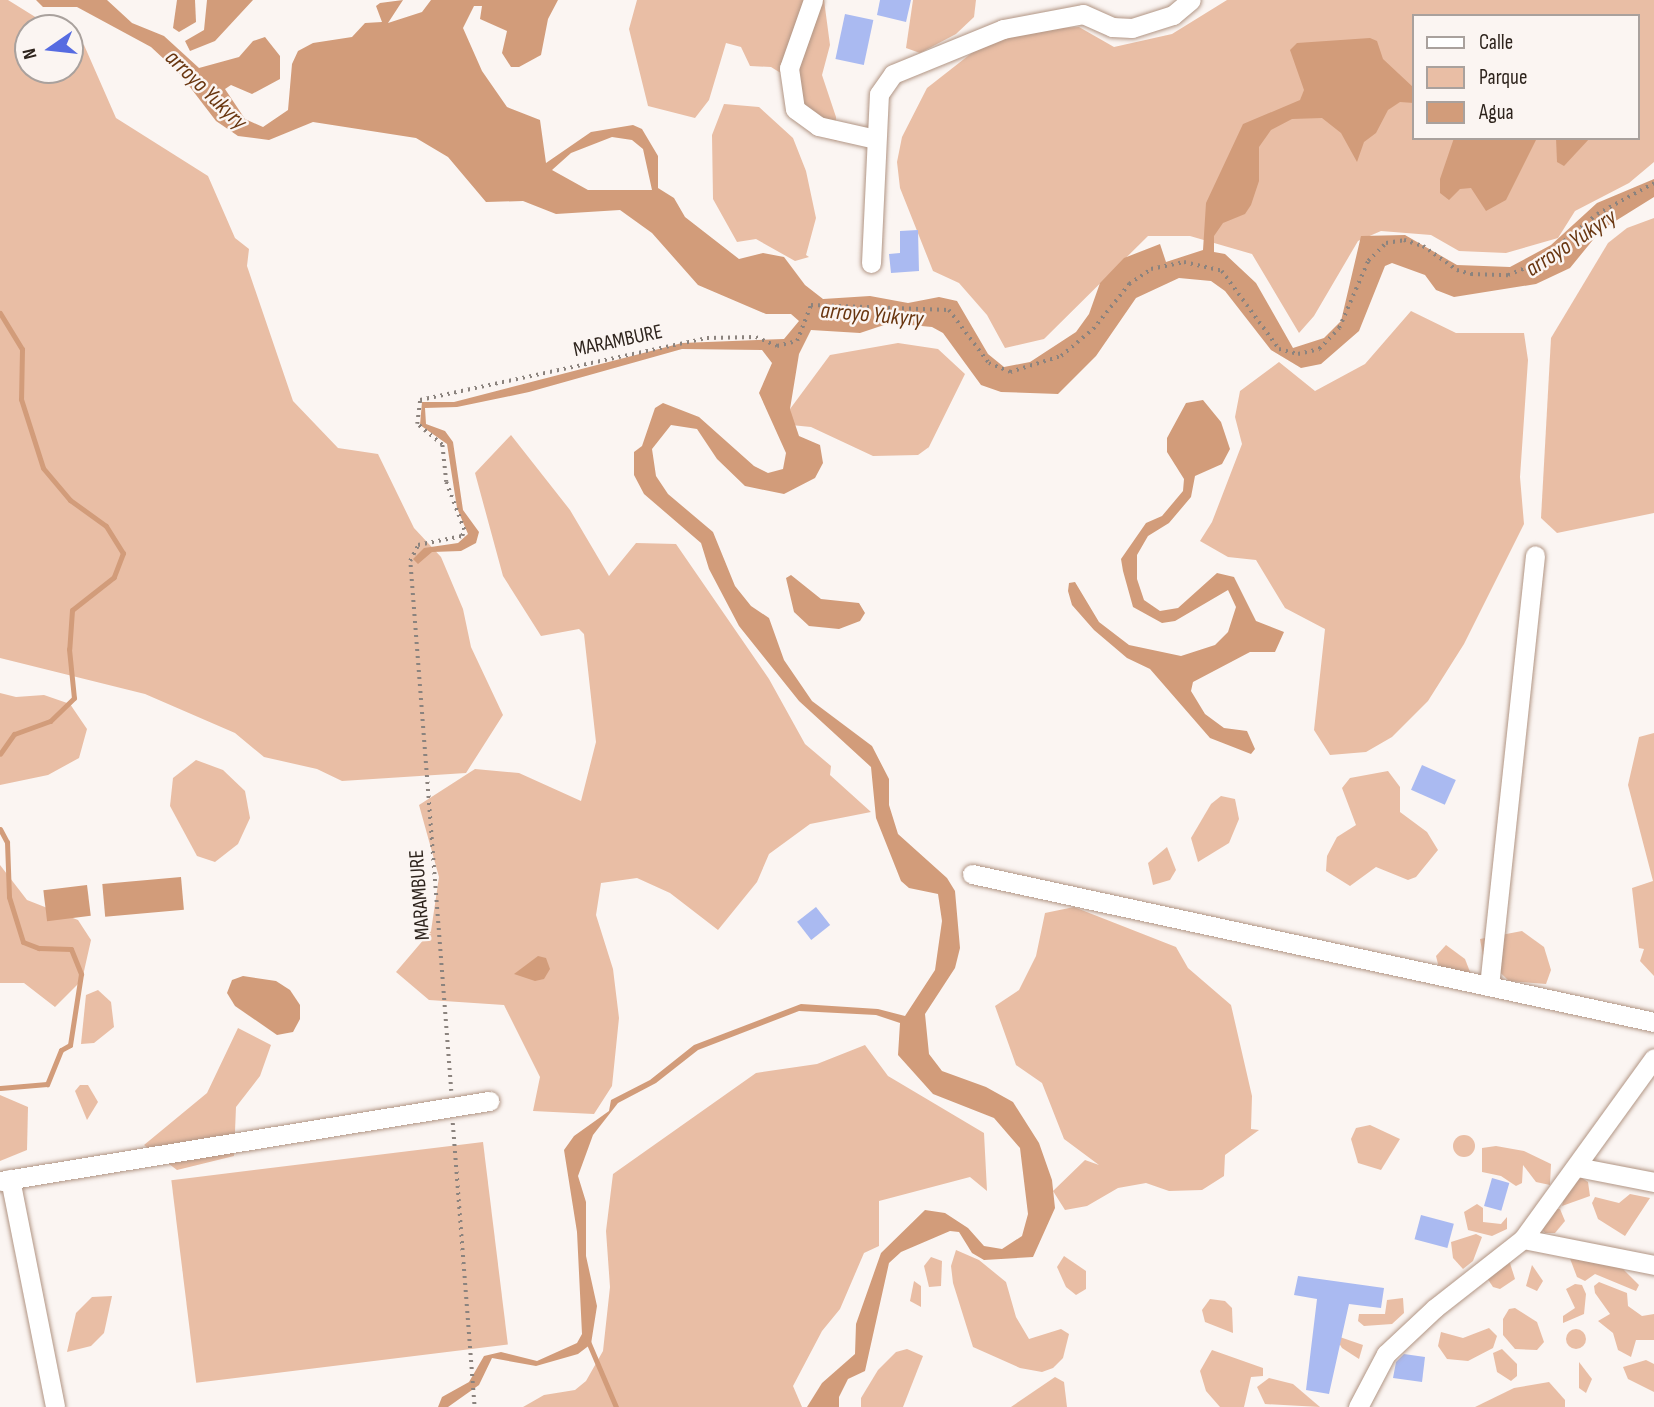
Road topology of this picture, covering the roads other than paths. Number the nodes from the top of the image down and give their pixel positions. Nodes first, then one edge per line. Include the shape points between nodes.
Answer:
1 (813, 0) edge
2 (1191, 0) edge
3 (1082, 7) edge
4 (875, 139) junction
5 (871, 263) dead end
6 (1535, 555) dead end
7 (972, 874) dead end
8 (1489, 986) junction
9 (1654, 1021) edge
10 (1654, 1058) edge
11 (489, 1101) dead end
12 (1577, 1167) junction
13 (5, 1180) edge
14 (1654, 1182) edge
15 (1523, 1239) junction
16 (1654, 1265) edge
17 (55, 1407) edge
18 (1358, 1407) edge

1 - 4 street via 789,68 795,109 818,126
2 - 3 street via 1173,15 1132,28 1112,27
3 - 4 street via 1003,29 893,75 879,94
4 - 5 street
6 - 8 street
7 - 8 street
8 - 9 street
10 - 12 street
11 - 13 street
12 - 14 street
12 - 15 street
13 - 17 street
15 - 16 street
15 - 18 street via 1386,1354

